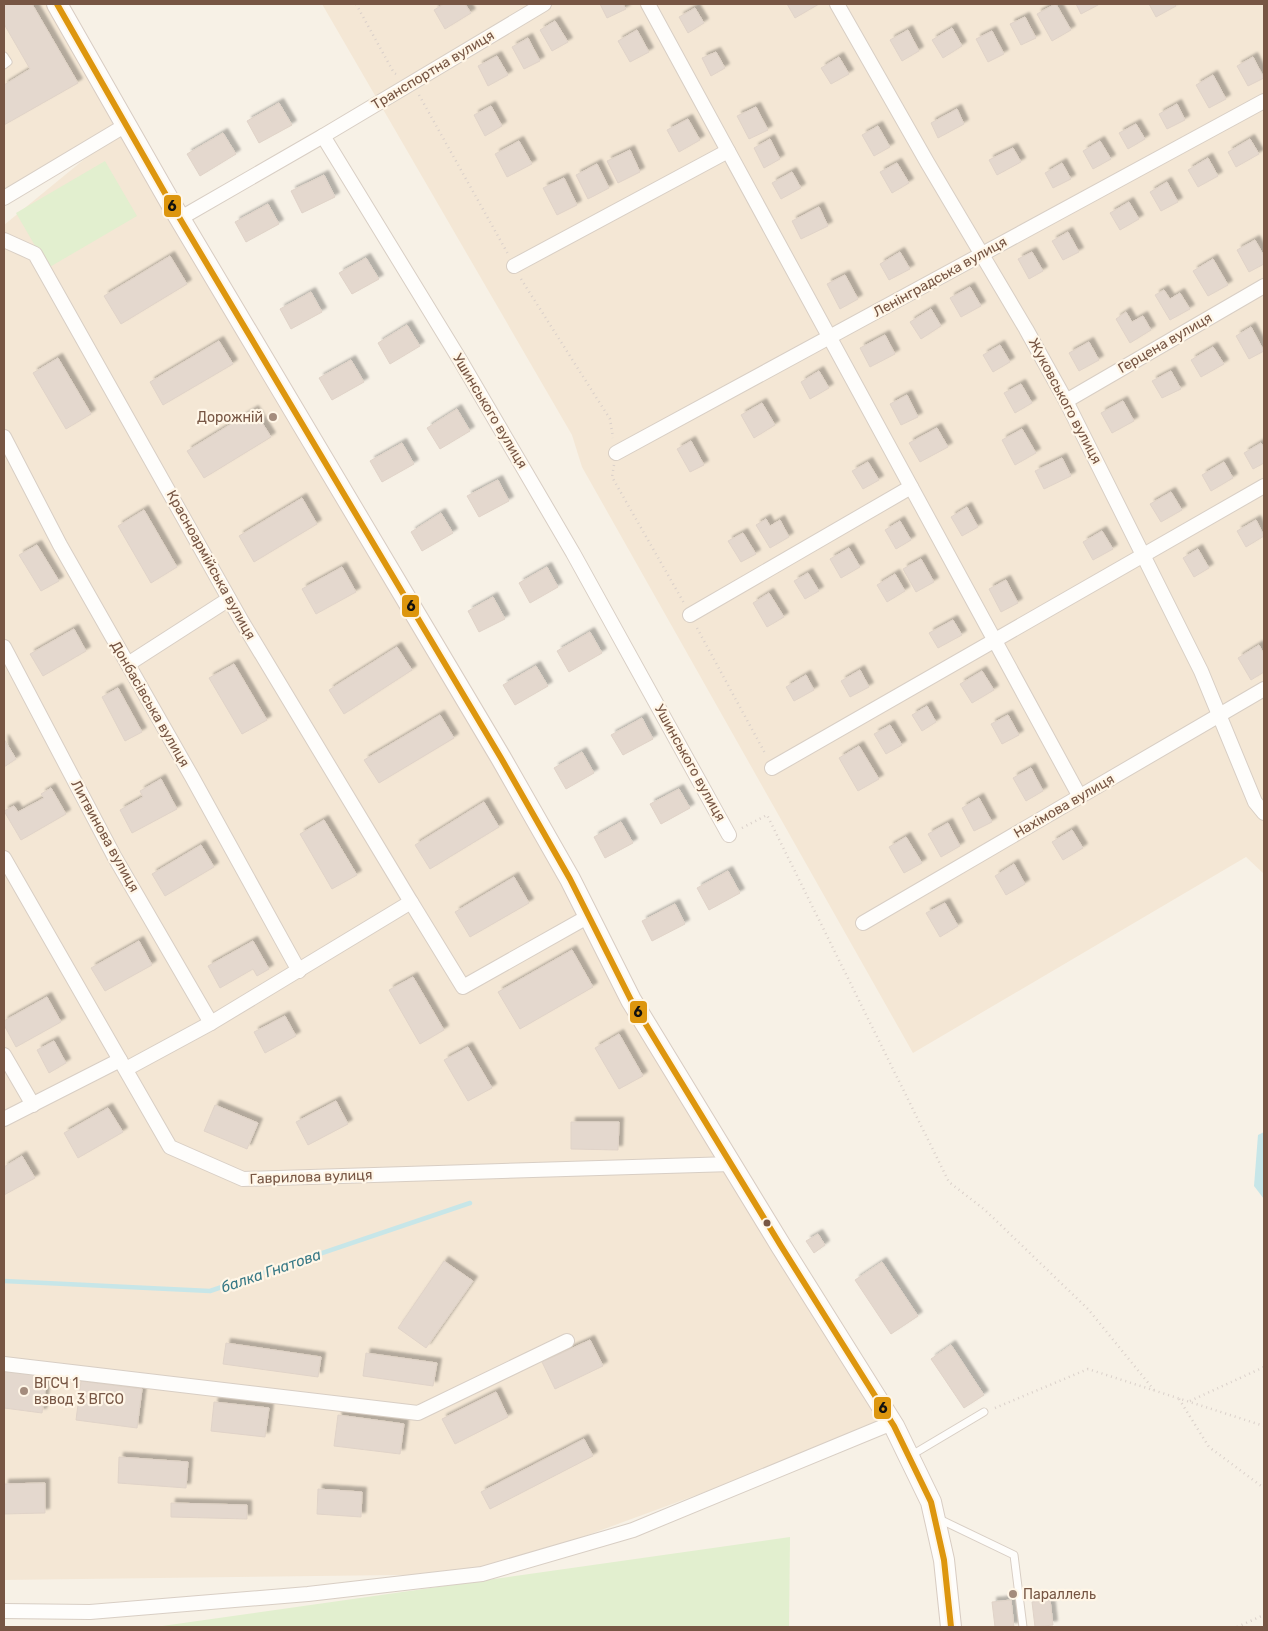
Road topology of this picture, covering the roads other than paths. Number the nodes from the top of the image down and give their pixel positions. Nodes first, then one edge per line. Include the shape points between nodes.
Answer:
1 (57, 4) edge
2 (544, 4) edge
3 (648, 4) edge
4 (837, 4) edge
5 (4, 56) edge
6 (4, 65) edge
7 (1264, 101) edge
8 (126, 124) junction
9 (323, 136) junction
10 (728, 151) junction
11 (4, 198) edge
12 (179, 218) junction
13 (4, 240) edge
14 (982, 254) junction
15 (514, 266) road end
16 (1264, 286) edge
17 (829, 337) junction
18 (1066, 401) junction
19 (4, 437) edge
20 (616, 453) road end
21 (1264, 486) edge
22 (911, 487) junction
23 (1144, 556) junction
24 (229, 599) junction
25 (690, 615) road end
26 (995, 642) junction
27 (4, 647) edge
28 (128, 664) junction
29 (1264, 689) edge
30 (1220, 716) junction
31 (772, 768) road end
32 (1080, 797) junction
33 (1264, 813) edge
34 (729, 835) road end
35 (4, 858) edge
36 (411, 902) junction
37 (589, 916) junction
38 (862, 923) dead end
39 (299, 971) junction
40 (211, 1023) junction
41 (4, 1056) edge
42 (123, 1065) junction
43 (32, 1105) junction
44 (4, 1119) edge
45 (732, 1164) junction
46 (567, 1342) dead end
47 (4, 1364) edge
48 (984, 1412) road end
49 (892, 1422) junction
50 (910, 1456) junction
51 (935, 1517) junction
52 (4, 1611) edge
53 (950, 1627) edge
54 (1023, 1627) edge

1 - 8 street
2 - 9 street, Транспортна вулиця
3 - 10 street
4 - 14 street, Жуковського вулиця
5 - 6 lane via 8,62
7 - 14 street, Ленінградська вулиця
8 - 11 street
8 - 12 street
9 - 12 street
9 - 34 street, Ушинського вулиця via 573,553
10 - 15 street
10 - 17 street
12 - 37 street via 501,758
13 - 24 street, Красноармійська вулиця via 35,254
14 - 17 street, Ленінградська вулиця
14 - 18 street, Жуковського вулиця
16 - 18 street, Герцена вулиця
17 - 20 street, Ленінградська вулиця
17 - 22 street
18 - 23 street, Жуковського вулиця
19 - 28 street, Донбасівська вулиця via 60,545
21 - 23 street
22 - 25 street
22 - 26 street
23 - 26 street
23 - 30 street, Жуковського вулиця
24 - 28 street
24 - 36 street, Красноармійська вулиця
26 - 31 street
26 - 32 street
27 - 40 street, Литвинова вулиця via 114,856
28 - 39 street, Донбасівська вулиця
29 - 30 street, Нахімова вулиця
30 - 32 street, Нахімова вулиця
30 - 33 street, Жуковського вулиця via 1255,802
32 - 38 street, Нахімова вулиця
35 - 42 street, Гаврилова вулиця
36 - 37 street, Красноармійська вулиця via 463,987
36 - 39 street
37 - 45 street via 631,1000
39 - 40 street
40 - 42 street
41 - 43 street
42 - 43 street
42 - 45 street, Гаврилова вулиця via 170,1147 243,1179
43 - 44 street
45 - 49 street
46 - 47 street via 418,1413
48 - 50 lane
49 - 50 street
49 - 52 street via 633,1530 482,1574 308,1594 90,1612
50 - 51 street
51 - 53 street via 944,1560
51 - 54 lane via 1014,1556

